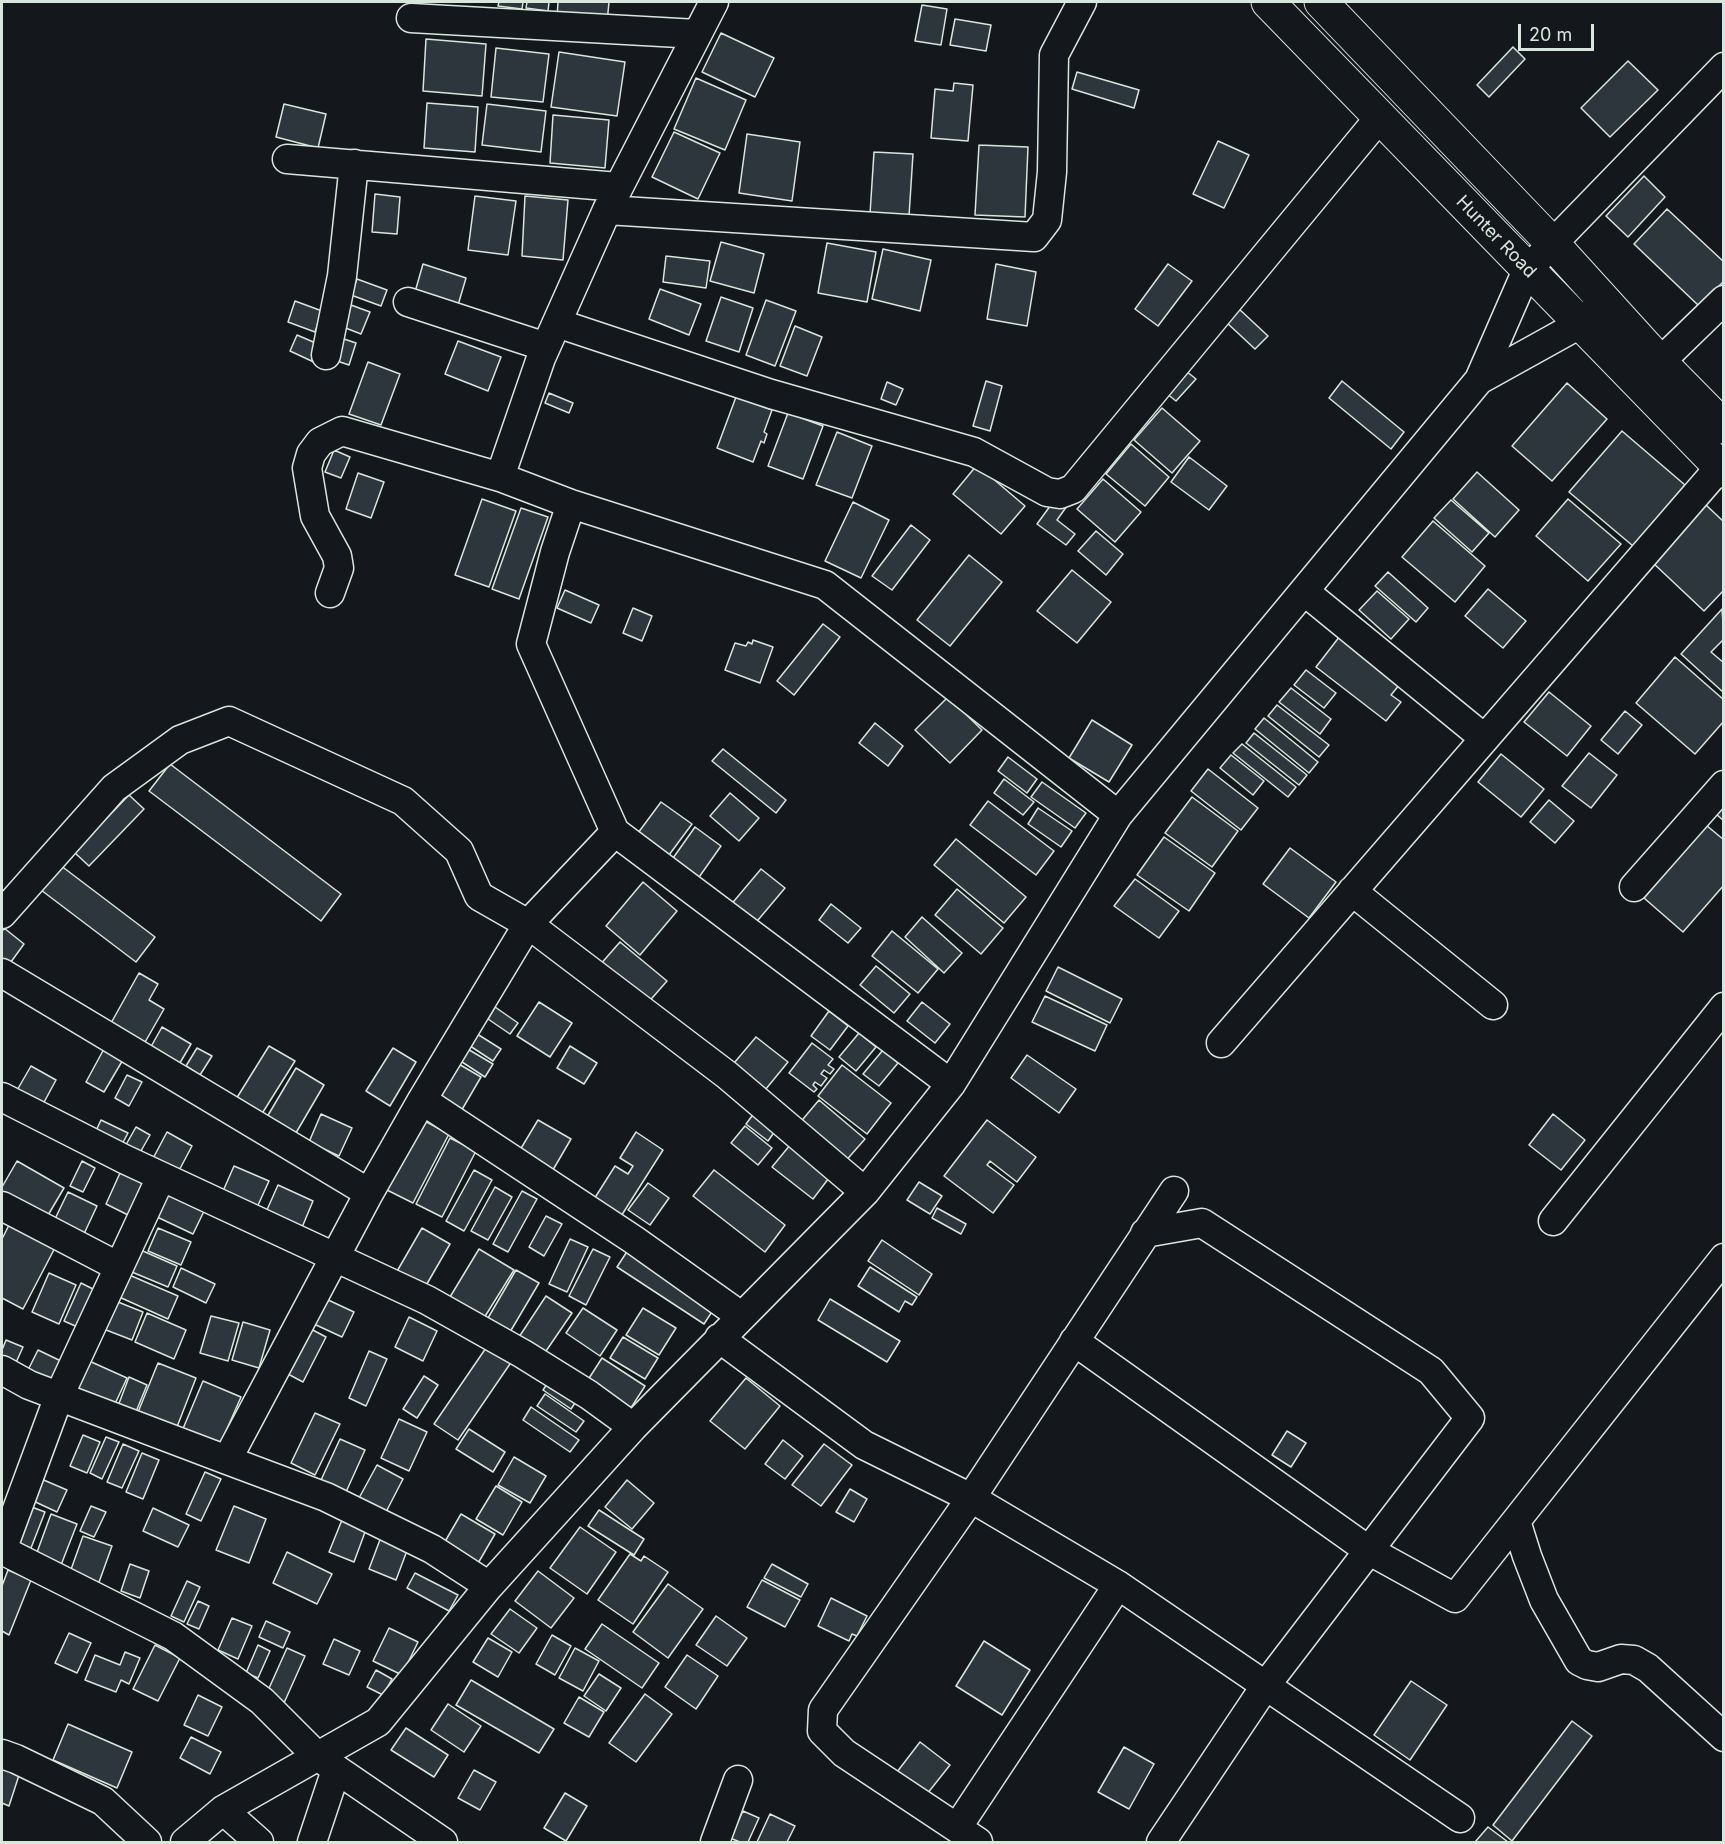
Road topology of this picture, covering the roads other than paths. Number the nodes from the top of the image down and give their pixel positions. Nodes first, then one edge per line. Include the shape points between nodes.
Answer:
1 (714, 2) edge
2 (1082, 2) edge
3 (1268, 2) edge
4 (1321, 2) edge
5 (411, 18) dead end
6 (696, 34) junction
7 (1724, 67) edge
8 (1380, 117) junction
9 (287, 159) dead end
10 (354, 164) junction
11 (612, 198) junction
12 (1552, 243) junction
13 (1527, 270) junction
14 (1724, 300) edge
15 (1605, 301) junction
16 (408, 302) dead end
17 (1580, 324) junction
18 (552, 335) junction
19 (326, 355) dead end
20 (1660, 362) junction
21 (1479, 380) junction
22 (1724, 427) edge
23 (1722, 469) edge
24 (500, 477) junction
25 (571, 504) junction
26 (1304, 591) junction
27 (330, 593) dead end
28 (1484, 738) junction
29 (1724, 785) edge
30 (1118, 815) junction
31 (615, 832) junction
32 (1634, 887) dead end
33 (1352, 891) junction
34 (2, 914) edge
35 (528, 924) junction
36 (2, 973) edge
37 (1493, 1005) dead end
38 (1724, 1007) edge
39 (1221, 1043) dead end
40 (951, 1084) junction
41 (2, 1097) edge
42 (422, 1100) junction
43 (161, 1177) junction
44 (1174, 1191) dead end
45 (865, 1192) junction
46 (369, 1193) junction
47 (2, 1206) edge
48 (1553, 1221) dead end
49 (1145, 1233) junction
50 (335, 1256) junction
51 (1724, 1258) edge
52 (119, 1267) junction
53 (741, 1316) junction
54 (719, 1338) junction
55 (1074, 1341) junction
56 (2, 1370) edge
57 (59, 1396) junction
58 (633, 1426) junction
59 (227, 1460) junction
60 (970, 1498) junction
61 (1516, 1521) junction
62 (2, 1550) edge
63 (1368, 1550) junction
64 (1118, 1585) junction
65 (489, 1586) junction
66 (1266, 1685) junction
67 (1724, 1737) edge
68 (2, 1754) edge
69 (326, 1763) junction
70 (738, 1780) dead end
71 (223, 1809) junction
72 (1460, 1818) dead end
73 (968, 1835) edge
74 (147, 1842) edge
75 (185, 1842) edge
76 (259, 1842) edge
77 (312, 1842) edge
78 (443, 1842) edge
79 (714, 1842) edge
80 (1161, 1842) edge

1 - 6 street
2 - 11 street via 1054,55 1047,220 1034,237
3 - 8 main road, Hunter Road
4 - 12 main road, Hunter Road
5 - 6 street
6 - 11 street
7 - 12 street
8 - 13 main road, Hunter Road
8 - 18 street via 1073,489 1060,494 1047,492 974,452
9 - 10 street
10 - 11 street
10 - 19 street via 342,276
11 - 18 street
12 - 13 street
12 - 15 main road, Hunter Road
13 - 17 main road, Hunter Road
13 - 21 street
14 - 20 street
15 - 17 street
15 - 20 main road, Hunter Road
16 - 18 street
17 - 21 street
17 - 23 main road, Hunter Road
18 - 24 street
20 - 22 main road, Hunter Road
21 - 26 street
23 - 28 street
24 - 25 street
24 - 27 street via 342,431 320,442 307,468 315,516 337,556 339,568
25 - 30 street via 825,585
25 - 31 street via 531,644
26 - 28 street
26 - 30 street
28 - 33 street
29 - 32 street
30 - 40 street
31 - 35 street
31 - 40 street
33 - 37 street
33 - 39 street
34 - 35 street via 114,788 180,740 229,721 403,801 459,852 479,896
35 - 42 street
35 - 45 street via 727,1075
36 - 46 street
38 - 48 street
40 - 45 street
41 - 43 street
42 - 46 street
42 - 53 street
43 - 50 street
43 - 52 street
44 - 49 street
45 - 53 street
46 - 50 street
47 - 52 street
49 - 55 street
49 - 63 street via 1202,1223 1431,1371 1470,1418
50 - 58 street via 427,1300 523,1354
50 - 59 street
51 - 61 street
52 - 57 street
53 - 54 street
54 - 58 street
54 - 60 street via 864,1445
55 - 60 street
55 - 63 street
56 - 57 street
57 - 59 street
57 - 62 street
58 - 65 street
59 - 65 street via 326,1497 432,1548
60 - 64 street
60 - 73 street via 822,1710 822,1731 844,1753
61 - 63 street via 1455,1598
61 - 67 street via 1544,1600 1579,1661 1598,1668 1621,1659 1635,1659
62 - 69 street via 172,1636 262,1701
63 - 66 street
64 - 66 street
64 - 73 street
65 - 69 street via 378,1722
66 - 72 street
66 - 80 street
68 - 74 street via 103,1801
69 - 71 street
69 - 77 street
69 - 78 street
70 - 79 street
71 - 75 street
71 - 76 street

